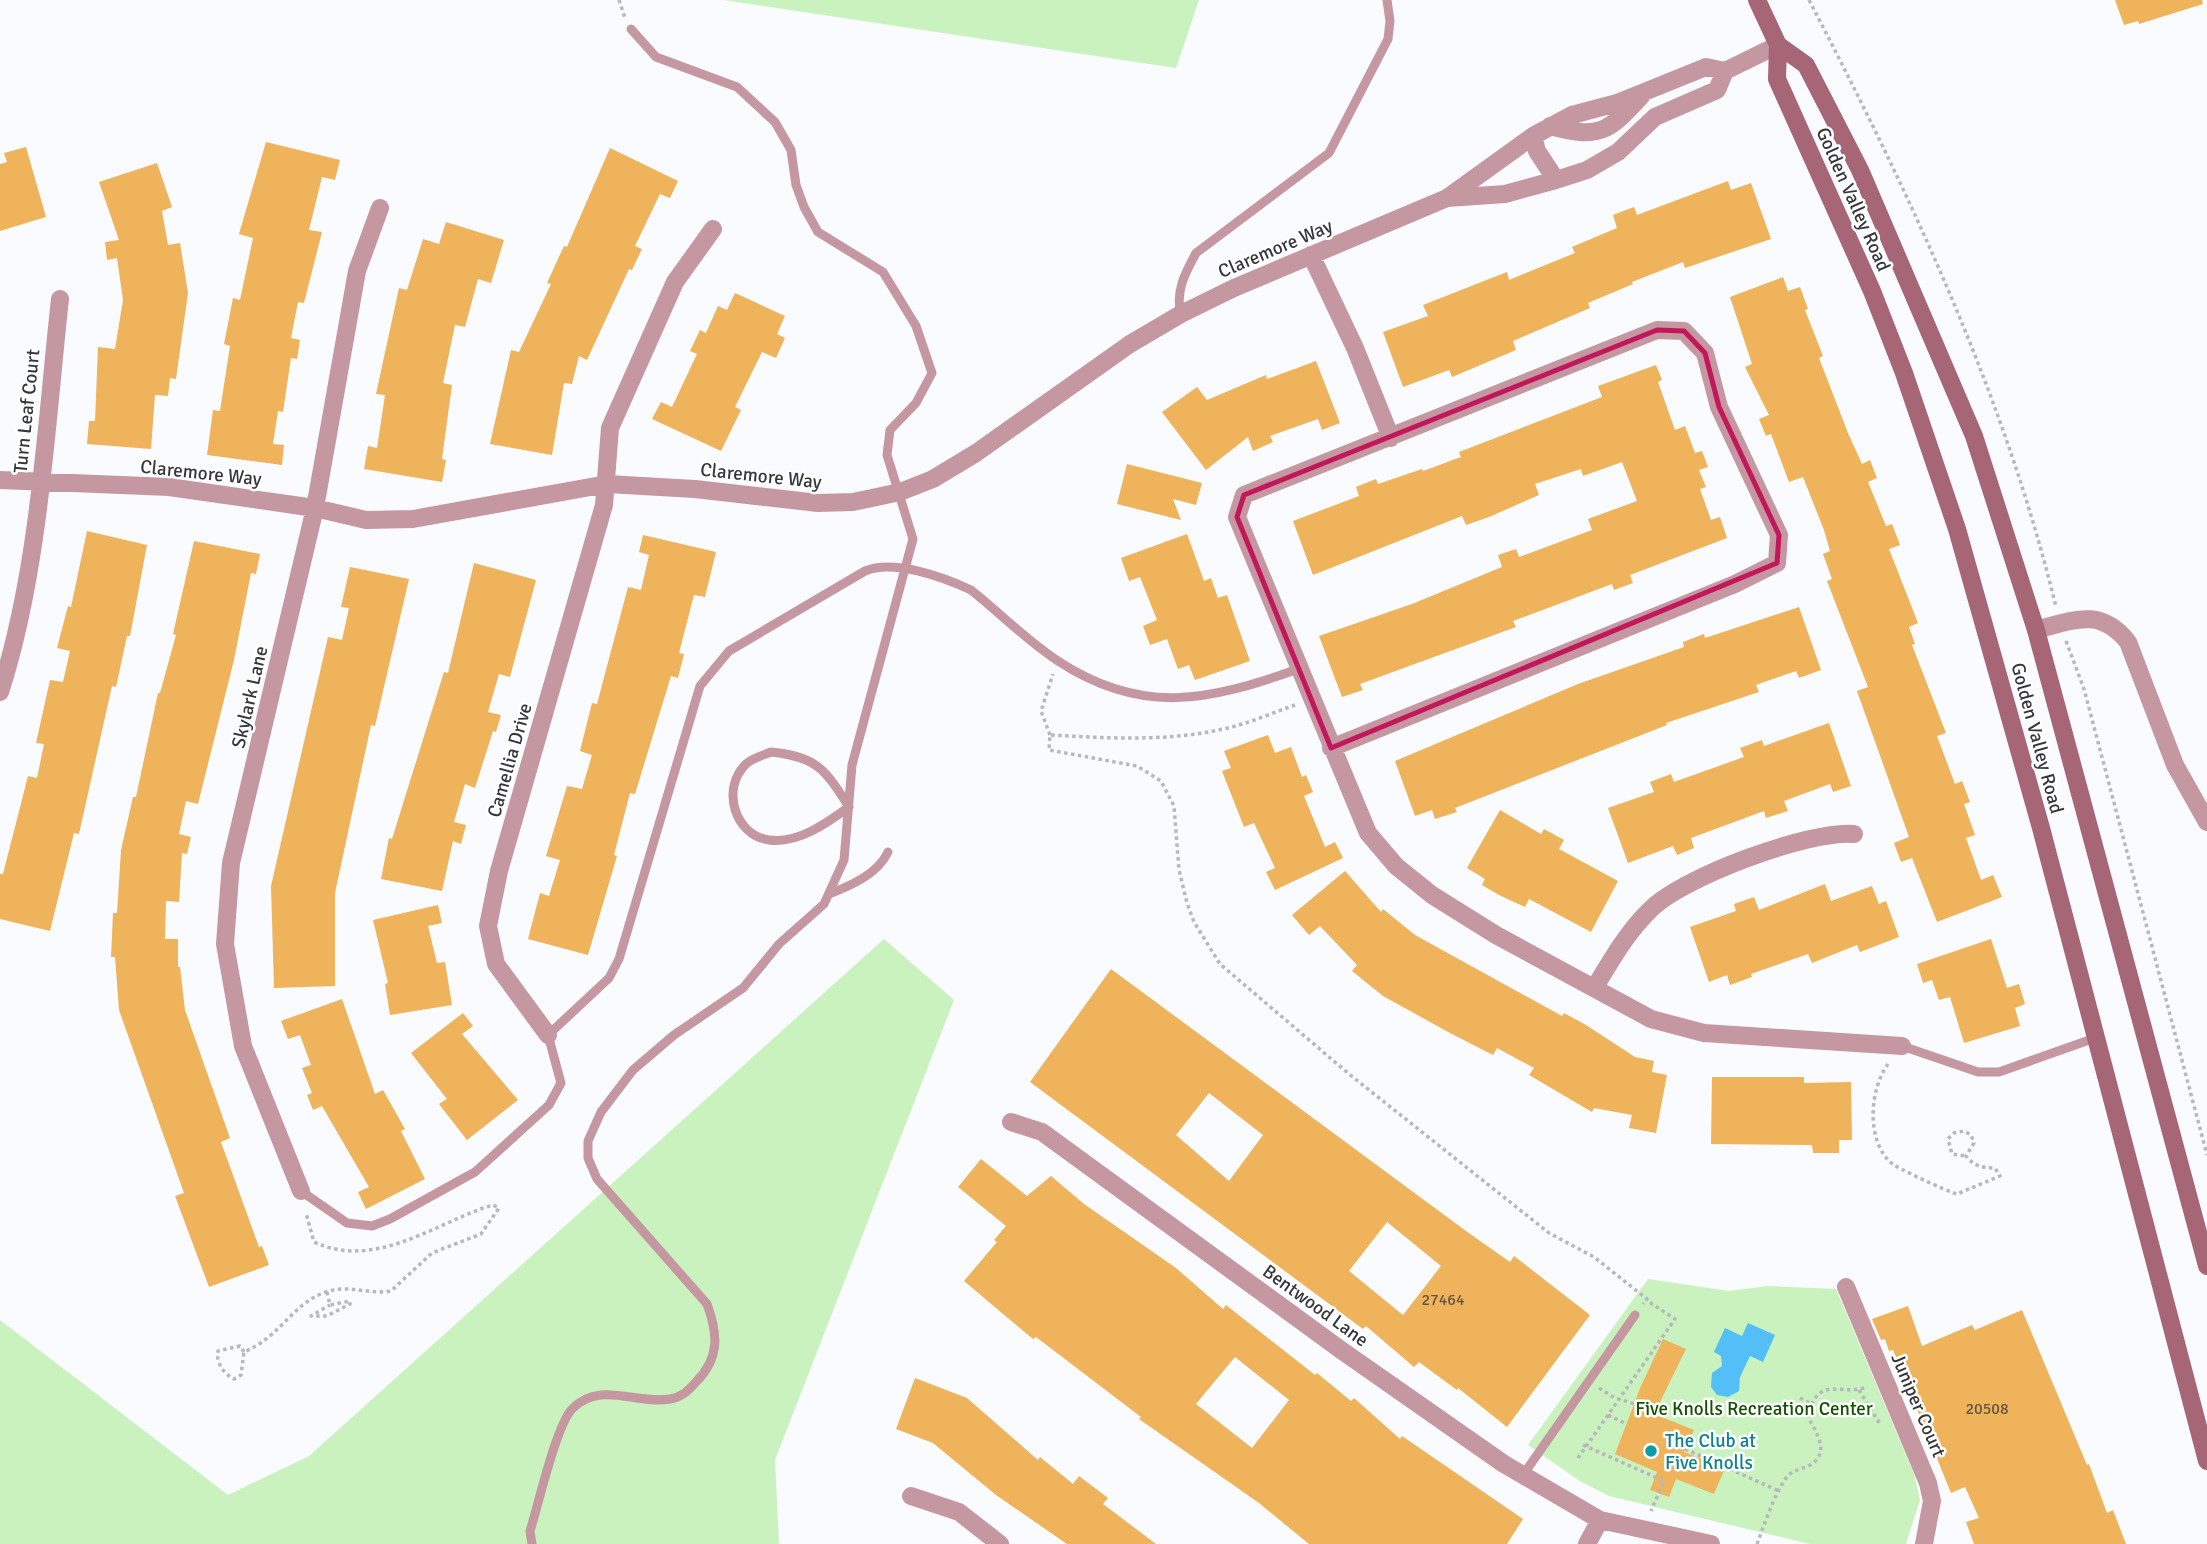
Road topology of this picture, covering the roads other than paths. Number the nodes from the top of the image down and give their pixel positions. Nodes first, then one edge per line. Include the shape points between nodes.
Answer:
1 (1387, 0) edge
2 (1756, 0) edge
3 (631, 29) dead end
4 (1778, 45) junction
5 (1725, 71) junction
6 (1533, 136) junction
7 (1556, 180) junction
8 (1447, 198) junction
9 (380, 208) dead end
10 (713, 229) dead end
11 (1311, 255) junction
12 (60, 299) dead end
13 (1181, 314) junction
14 (1391, 438) junction
15 (0, 480) edge
16 (40, 482) junction
17 (607, 484) junction
18 (900, 492) junction
19 (315, 508) junction
20 (903, 570) junction
21 (2036, 630) junction
22 (1298, 669) junction
23 (0, 692) edge
24 (1331, 748) junction
25 (849, 807) junction
26 (2207, 822) edge
27 (1854, 834) dead end
28 (888, 852) dead end
29 (829, 894) junction
30 (1595, 987) junction
31 (548, 1035) junction
32 (2095, 1038) junction
33 (1902, 1046) joint
34 (1011, 1122) dead end
35 (301, 1191) joint
36 (2207, 1266) edge
37 (1846, 1287) dead end
38 (1635, 1315) road end
39 (2207, 1461) edge
40 (1523, 1475) junction
41 (911, 1496) dead end
42 (1600, 1520) junction
43 (532, 1544) edge
44 (1000, 1544) edge
45 (1587, 1544) edge
46 (1711, 1544) edge
47 (1924, 1544) edge

1 - 13 lane via 1388,39 1333,147 1196,253 1177,300
2 - 4 main road, Golden Valley Road
3 - 18 lane via 656,57 737,87 775,122 791,150 800,196 818,232 883,272 916,326 932,373 916,403 890,430 887,454
4 - 5 street, Claremore Way
4 - 21 main road, Golden Valley Road via 1807,65 1866,182 1974,436
4 - 32 main road, Golden Valley Road via 1777,79 1872,291 1957,529
5 - 6 street, Claremore Way via 1706,67 1572,116
5 - 7 street, Claremore Way via 1717,90 1655,117 1618,152 1587,170
6 - 7 street
6 - 8 street, Claremore Way
7 - 8 street, Claremore Way via 1505,194
8 - 11 street, Claremore Way
9 - 19 street, Skylark Lane via 357,271
10 - 17 street, Camellia Drive via 675,282 610,428
11 - 13 street, Claremore Way
11 - 14 street
12 - 16 street, Turn Leaf Court
13 - 18 street, Claremore Way via 1130,344 976,453 933,479
14 - 22 street via 1244,495 1237,517
14 - 24 street via 1657,330 1684,331 1705,353 1719,407 1779,535 1777,563
15 - 16 street, Claremore Way
16 - 19 street, Claremore Way via 169,487
16 - 23 street, Turn Leaf Court via 16,643
17 - 18 street, Claremore Way via 818,503 853,502
17 - 19 street, Claremore Way via 414,519 366,520
17 - 31 street, Camellia Drive via 499,871 488,926 496,964
18 - 20 lane via 913,539
19 - 35 street, Skylark Lane via 231,863 225,944 243,1046
20 - 22 lane via 971,590 1056,660 1100,684 1150,698 1193,699 1243,689
20 - 25 lane via 852,765
20 - 31 lane via 881,567 865,571 729,651 712,668 700,686 619,959 609,978
21 - 26 street via 2088,618 2117,628 2128,642 2175,765
21 - 36 main road, Golden Valley Road
22 - 24 street
24 - 30 street via 1368,833 1396,866 1496,935
25 - 25 lane via 826,771 802,755 771,752 747,763 732,790 736,814 752,835 771,841 810,831
25 - 29 lane via 844,860
27 - 30 street via 1794,842 1688,883 1653,906 1628,933
28 - 29 lane via 869,873
29 - 43 lane via 743,988 674,1035 633,1070 601,1112 587,1142 597,1179 707,1304 716,1348 706,1372 683,1395 668,1399 595,1395 572,1409 562,1427 530,1531
30 - 33 street via 1651,1019 1704,1033
31 - 35 lane via 561,1083 549,1105 475,1172 372,1226 347,1223
32 - 33 lane via 1999,1072 1978,1072
32 - 39 main road, Golden Valley Road
34 - 40 street, Bentwood Lane via 1042,1132 1413,1402
37 - 47 street, Juniper Court via 1928,1483 1932,1501
38 - 40 lane
40 - 42 street, Bentwood Lane
41 - 44 street via 959,1512
42 - 45 street
42 - 46 street, Bentwood Lane

